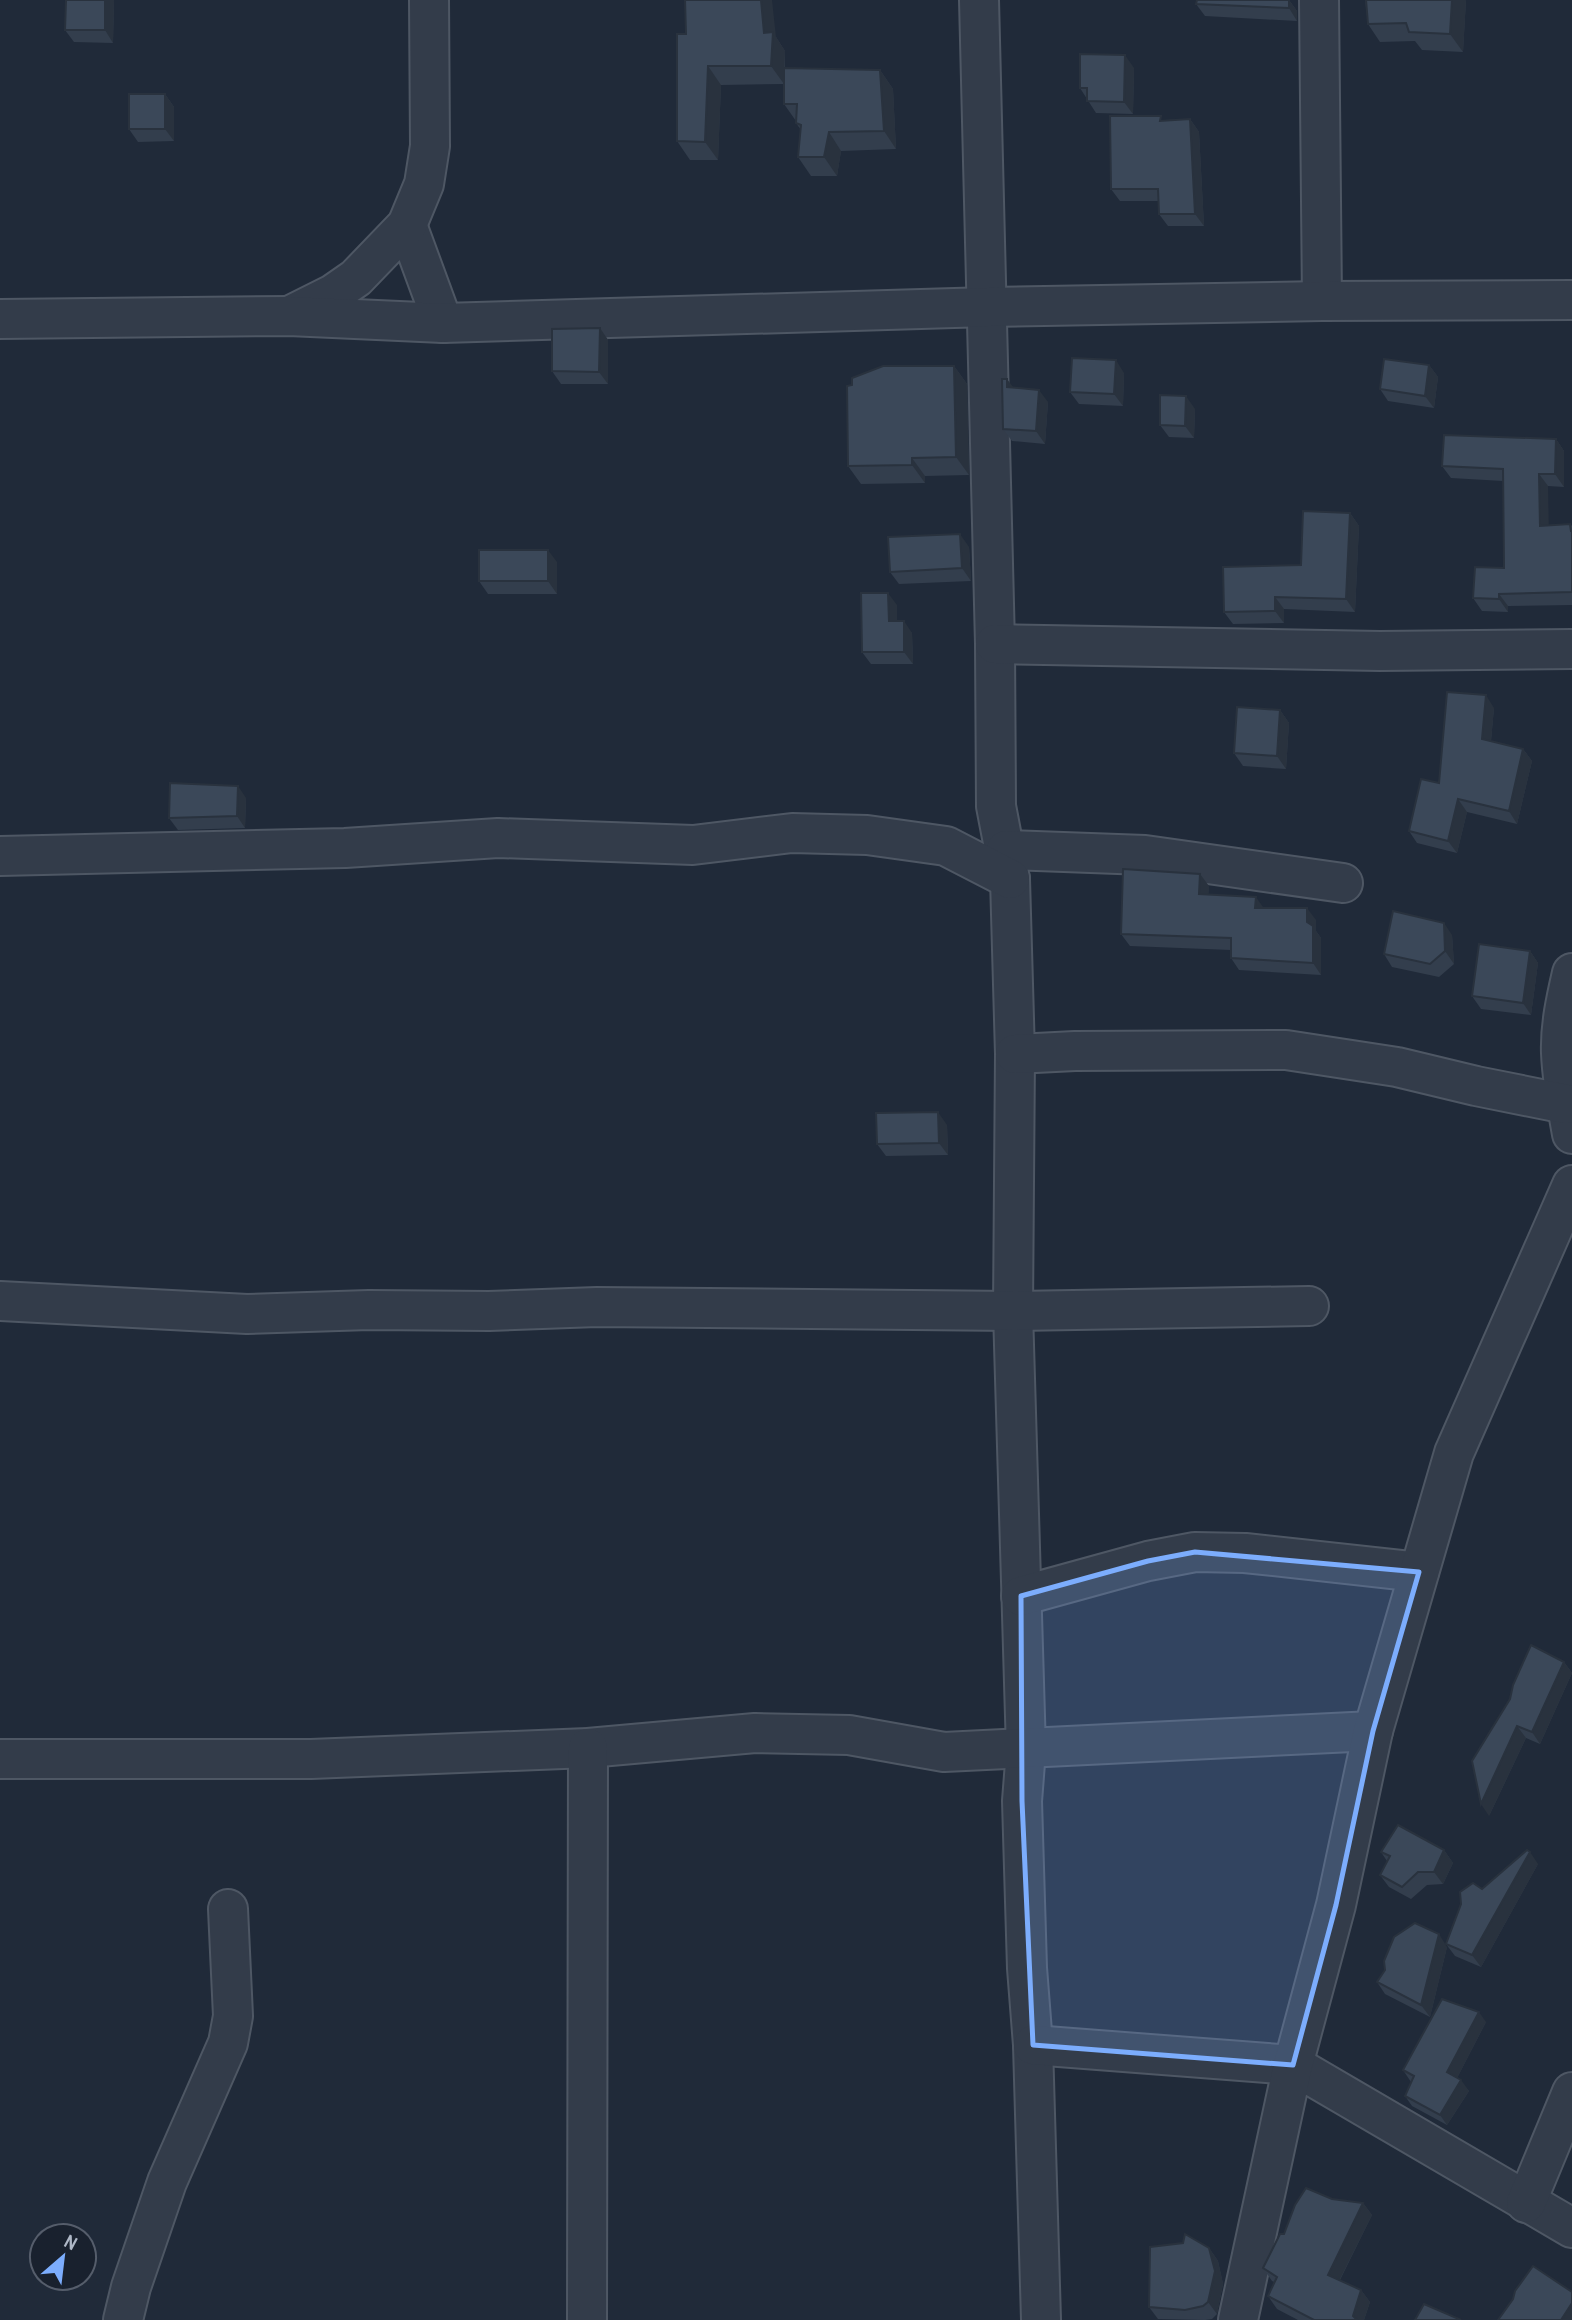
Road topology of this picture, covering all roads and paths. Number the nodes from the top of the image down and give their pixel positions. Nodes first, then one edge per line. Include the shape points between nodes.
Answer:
1 (429, 0) edge
2 (979, 0) edge
3 (1319, 0) edge
4 (407, 225) junction
5 (1572, 300) edge
6 (1322, 301) junction
7 (988, 307) junction
8 (289, 316) junction
9 (0, 318) edge
10 (443, 323) junction
11 (995, 644) junction
12 (1572, 649) edge
13 (996, 806) junction
14 (946, 846) junction
15 (0, 856) edge
16 (1008, 865) junction
17 (1343, 883) dead end
18 (1572, 973) edge
19 (1015, 1054) junction
20 (1569, 1119) edge
21 (1572, 1185) edge
22 (1557, 1251) edge
23 (0, 1301) edge
24 (1309, 1306) dead end
25 (1013, 1311) junction
26 (1419, 1572) junction
27 (1021, 1596) junction
28 (1373, 1731) junction
29 (589, 1748) junction
30 (1026, 1750) junction
31 (0, 1759) edge
32 (228, 1909) dead end
33 (1033, 2045) junction
34 (1293, 2065) junction
35 (1572, 2092) edge
36 (1526, 2203) junction
37 (1572, 2228) edge
38 (123, 2320) edge
39 (587, 2320) edge
40 (1041, 2320) edge
41 (1238, 2320) edge

1 - 4 street via 430,146 424,184
2 - 7 street
3 - 6 street
4 - 8 street via 356,278
4 - 10 street
5 - 6 street
6 - 7 street
7 - 10 street
7 - 11 street
8 - 9 street
8 - 10 street
11 - 12 street via 1380,651
11 - 13 street
13 - 14 street
13 - 16 street
14 - 15 street via 867,835 792,833 693,845 498,838 345,848
14 - 16 street
16 - 17 street via 1145,855
16 - 19 street
18 - 20 street via 1561,1052
19 - 20 street via 1286,1050 1397,1067 1476,1086
19 - 25 street
21 - 22 street
22 - 26 street via 1454,1453
23 - 25 street via 247,1314 597,1307
24 - 25 street
25 - 27 street
26 - 27 street via 1195,1552
26 - 28 street
27 - 30 street
28 - 30 street
28 - 34 street via 1336,1905
29 - 30 street via 755,1733 849,1735 944,1752
29 - 31 street via 311,1759
29 - 39 street
30 - 33 street via 1022,1801
32 - 38 street via 233,2016 228,2043 167,2182
33 - 34 street
33 - 40 street
34 - 36 street
34 - 41 street
35 - 36 street
36 - 37 street

